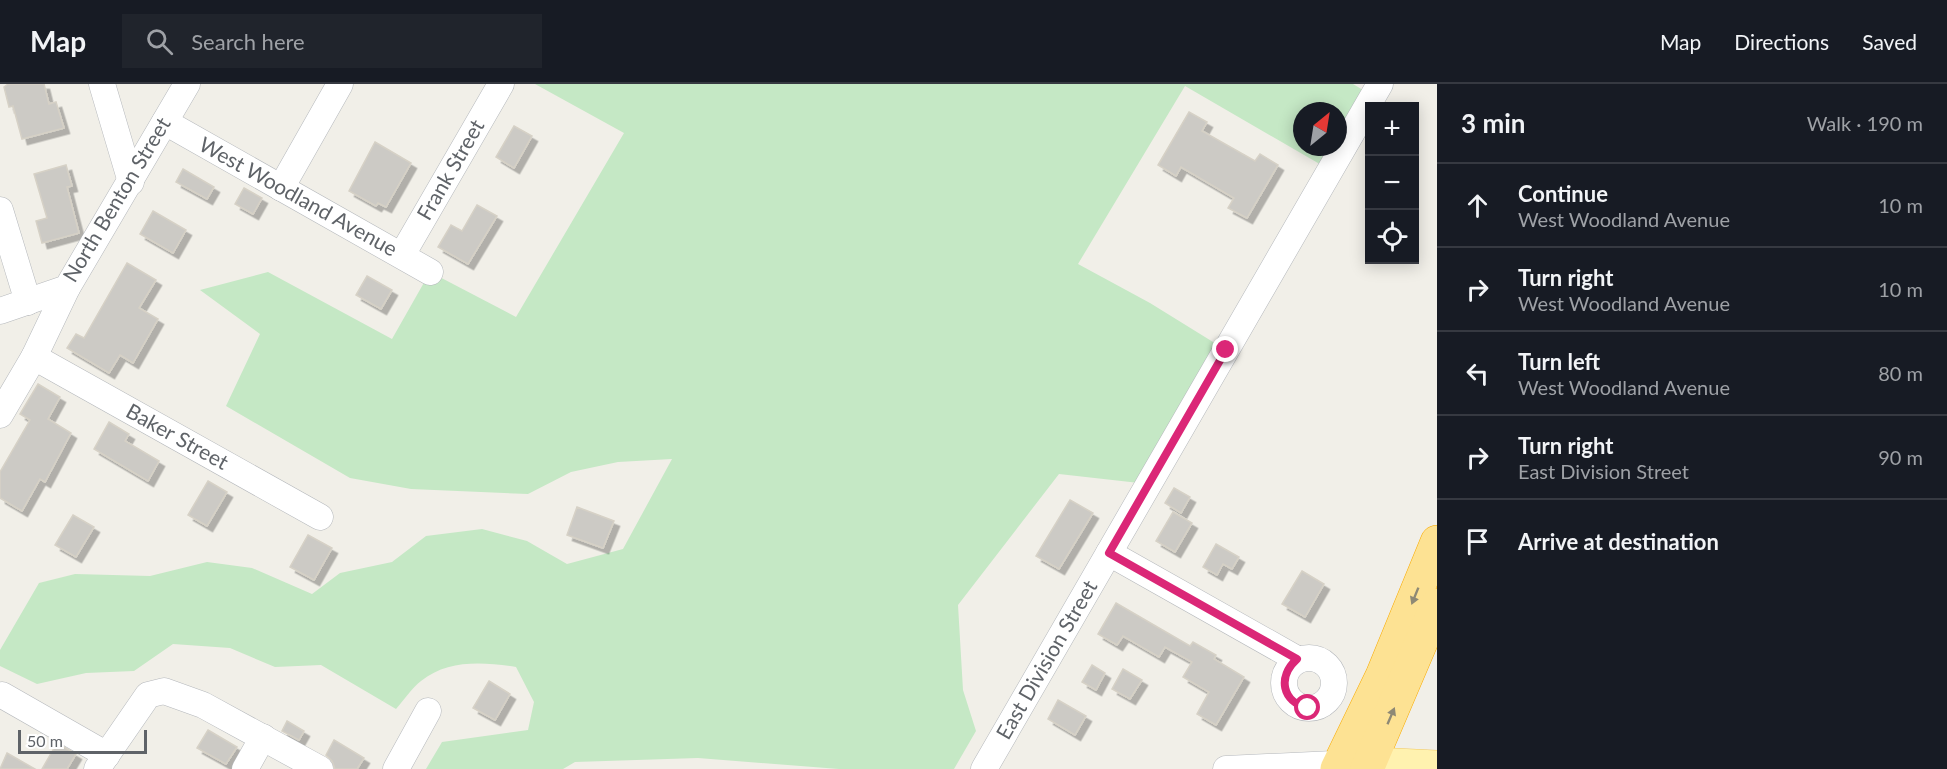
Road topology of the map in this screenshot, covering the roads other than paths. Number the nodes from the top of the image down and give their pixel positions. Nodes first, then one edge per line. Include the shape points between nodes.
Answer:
1 (102, 84) edge
2 (186, 84) edge
3 (340, 84) edge
4 (501, 84) edge
5 (1380, 84) edge
6 (165, 122) junction
7 (130, 182) junction
8 (280, 188) junction
9 (0, 210) edge
10 (402, 255) junction
11 (430, 272) dead end
12 (67, 288) junction
13 (28, 302) junction
14 (0, 311) edge
15 (34, 357) junction
16 (0, 415) edge
17 (320, 517) dead end
18 (1437, 542) edge
19 (1109, 553) junction
20 (1437, 605) edge
21 (1297, 659) dead end
22 (2, 695) dead end
23 (428, 711) dead end
24 (263, 737) junction
25 (102, 762) edge
26 (1354, 765) edge
27 (1437, 767) edge
28 (245, 769) edge
29 (320, 769) edge
30 (396, 769) edge
31 (984, 769) edge
32 (1226, 769) edge

1 - 7 street
2 - 6 street, North Benton Street
3 - 8 street
4 - 10 street, Frank Street
5 - 19 street, East Division Street
6 - 7 street, North Benton Street
6 - 8 street, West Woodland Avenue
7 - 12 street, North Benton Street
8 - 10 street, West Woodland Avenue
9 - 13 street
10 - 11 street, West Woodland Avenue
12 - 13 street, North Benton Street
12 - 15 street
13 - 14 street, North Benton Street
15 - 16 street
15 - 17 street, Baker Street
18 -> 26 highway via 1382,676
19 - 21 street
19 - 31 street, East Division Street
26 -> 20 highway
22 - 25 street
23 - 30 street
24 - 25 street via 193,701 164,691 148,695
24 - 28 street
24 - 29 street
26 - 27 main road
26 - 32 street

